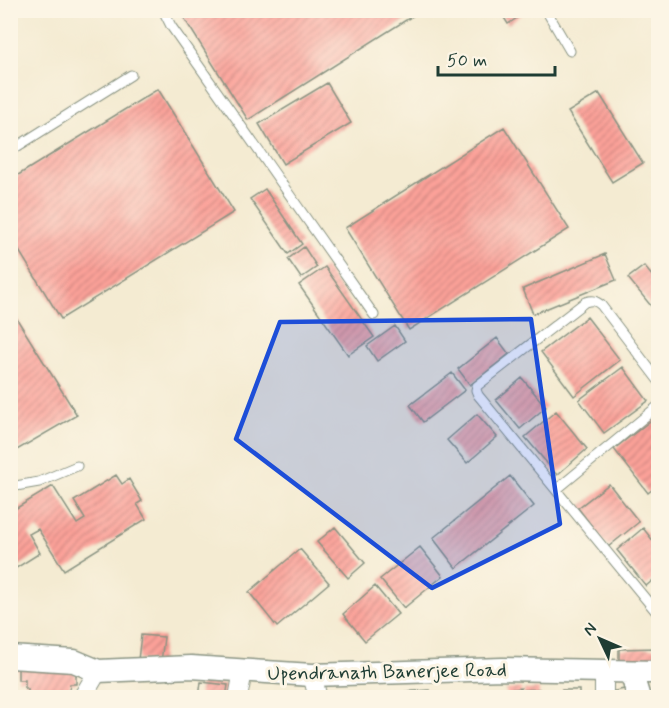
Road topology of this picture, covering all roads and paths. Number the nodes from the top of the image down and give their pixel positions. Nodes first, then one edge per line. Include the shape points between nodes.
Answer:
1 (162, 10) edge
2 (546, 10) edge
3 (570, 51) dead end
4 (131, 75) dead end
5 (10, 151) edge
6 (374, 315) dead end
7 (658, 380) edge
8 (658, 406) edge
9 (77, 466) dead end
10 (10, 487) edge
11 (556, 490) junction
12 (658, 614) edge
13 (10, 657) edge
14 (243, 670) junction
15 (98, 671) junction
16 (604, 672) junction
17 (631, 672) junction
18 (658, 672) edge
19 (312, 675) junction
20 (82, 698) edge
21 (238, 698) edge
22 (318, 698) edge
23 (604, 698) edge
24 (639, 698) edge

1 - 6 lane
2 - 3 lane
4 - 5 lane
7 - 11 lane via 601,305 592,300 477,386 478,395
8 - 11 lane
9 - 10 lane via 39,482
11 - 12 lane
13 - 15 street, Upendranath Banerjee Road via 74,661
14 - 15 street, Upendranath Banerjee Road via 191,667
14 - 19 street, Upendranath Banerjee Road
14 - 21 street
15 - 20 street
16 - 17 street, Upendranath Banerjee Road
16 - 19 street, Upendranath Banerjee Road via 502,669
16 - 23 street
17 - 18 street, Upendranath Banerjee Road
17 - 24 street
19 - 22 street

